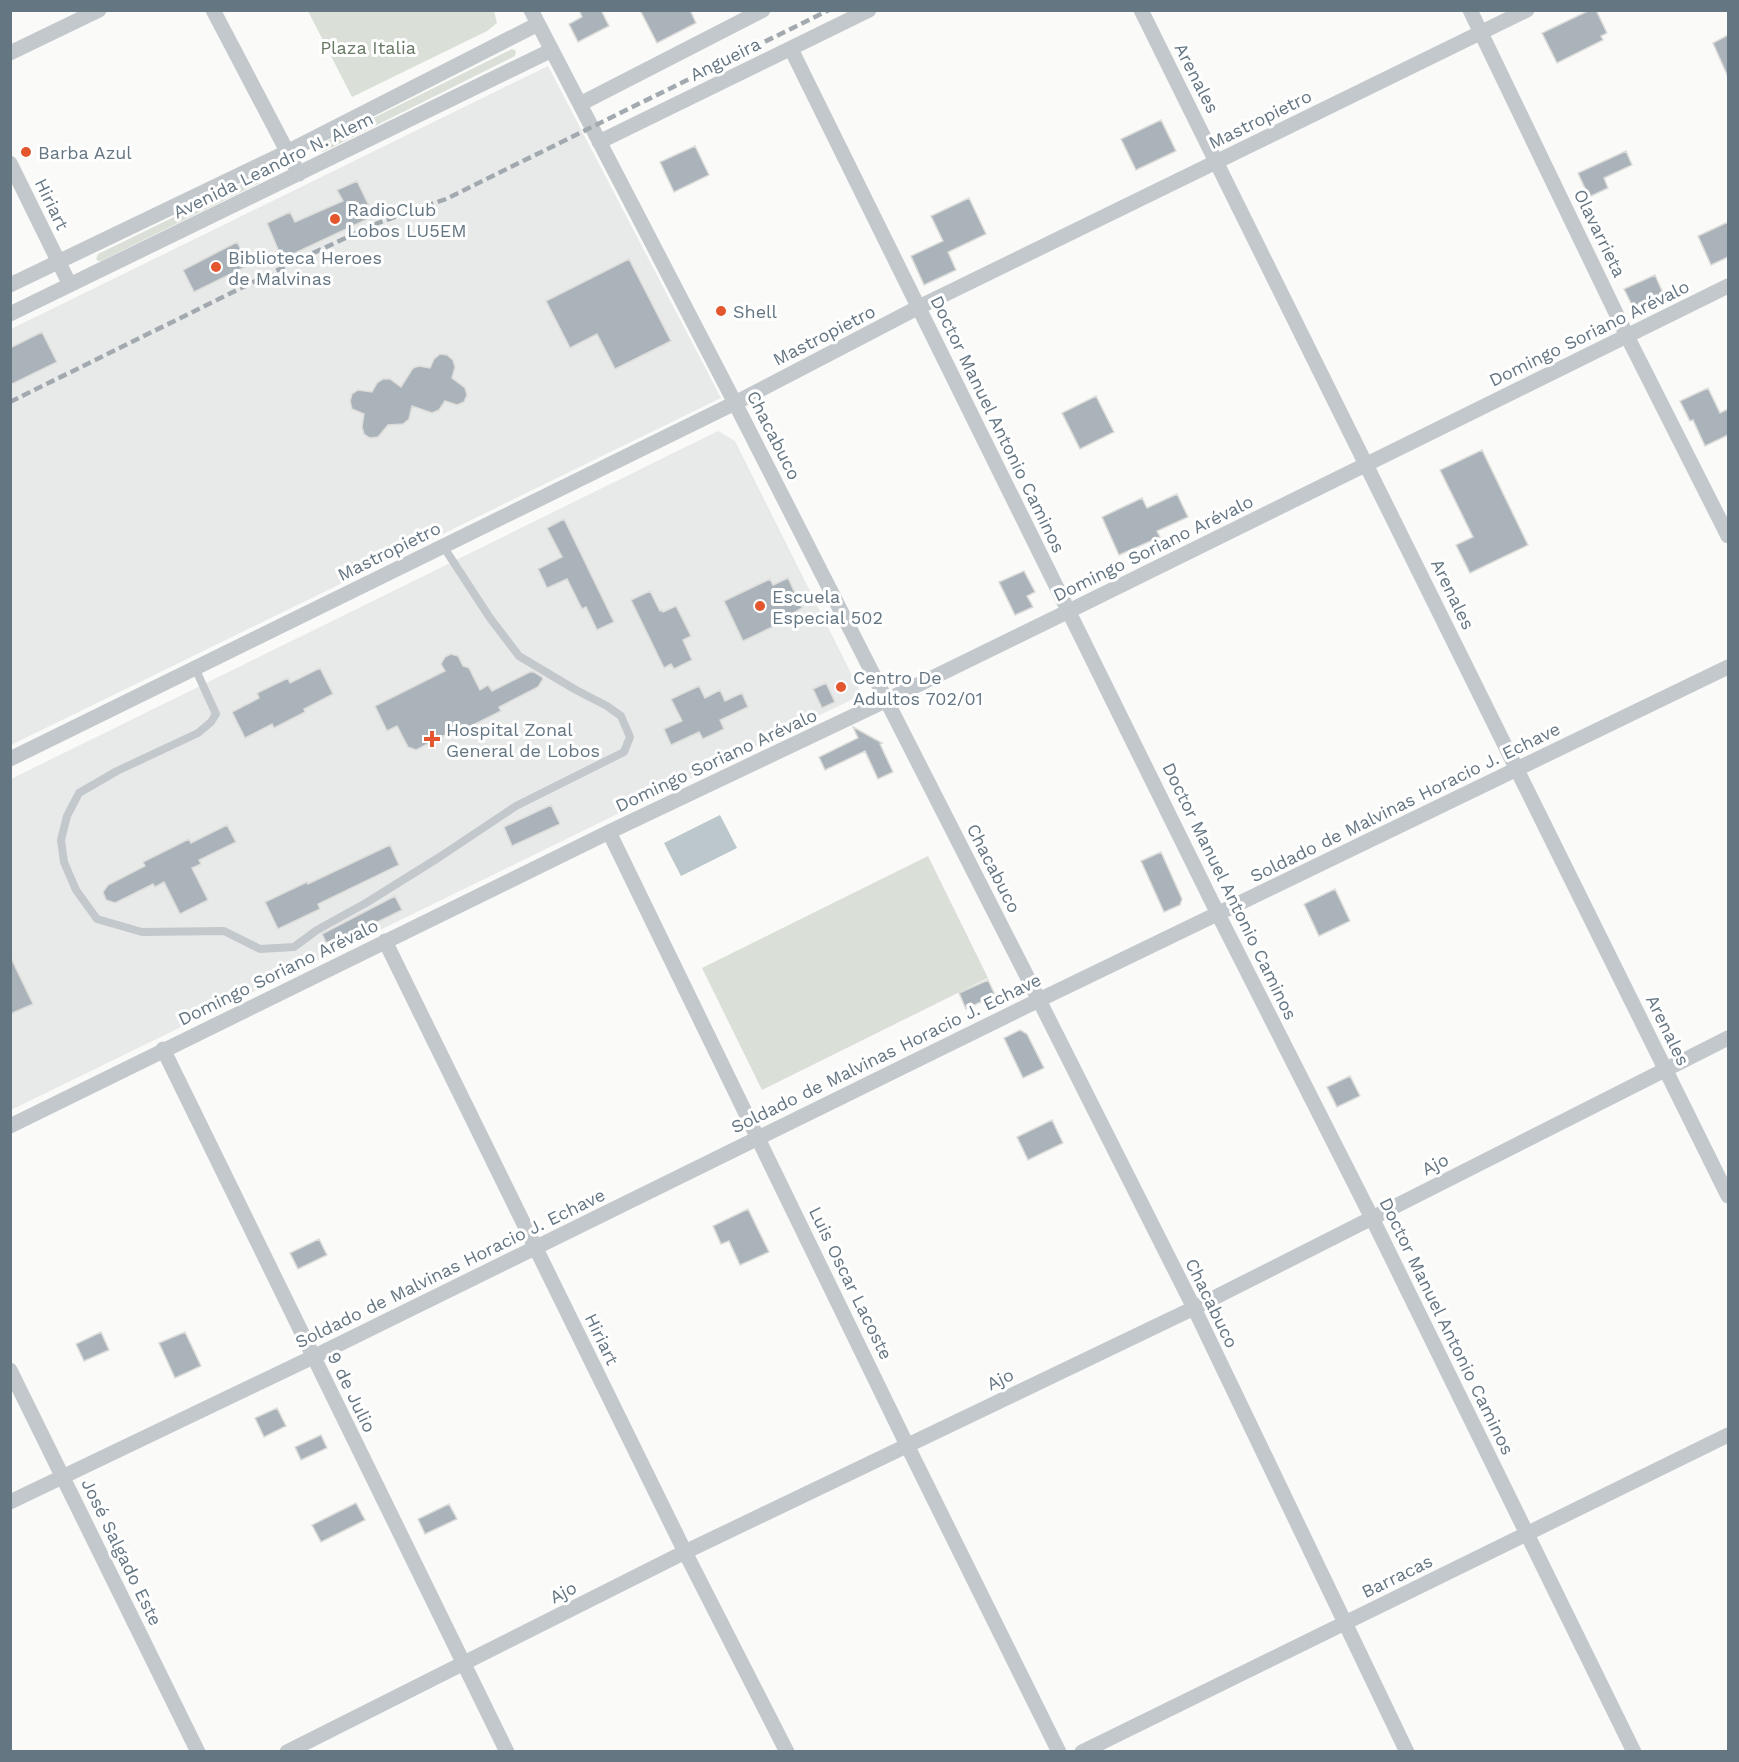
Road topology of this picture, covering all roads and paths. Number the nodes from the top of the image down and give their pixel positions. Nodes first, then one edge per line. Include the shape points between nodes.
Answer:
1 (99, 10) edge
2 (213, 10) edge
3 (763, 10) edge
4 (868, 10) edge
5 (1141, 10) edge
6 (1470, 10) edge
7 (1527, 10) edge
8 (534, 17) edge
9 (1482, 33) junction
10 (790, 49) junction
11 (552, 50) junction
12 (10, 53) edge
13 (580, 104) junction
14 (598, 142) junction
15 (287, 152) junction
16 (1217, 162) junction
17 (10, 163) edge
18 (299, 174) junction
19 (59, 262) junction
20 (10, 285) edge
21 (70, 285) junction
22 (1728, 286) edge
23 (919, 307) junction
24 (10, 314) edge
25 (1627, 336) junction
26 (735, 403) junction
27 (1367, 465) junction
28 (1728, 536) edge
29 (443, 546) junction
30 (1069, 612) junction
31 (1728, 667) edge
32 (195, 668) junction
33 (887, 700) junction
34 (10, 759) edge
35 (1518, 770) junction
36 (609, 832) junction
37 (1218, 914) junction
38 (385, 941) junction
39 (1039, 1000) junction
40 (1728, 1038) edge
41 (163, 1050) junction
42 (1665, 1069) junction
43 (10, 1126) edge
44 (759, 1137) junction
45 (1728, 1196) edge
46 (1372, 1218) junction
47 (536, 1248) junction
48 (1194, 1308) junction
49 (313, 1357) junction
50 (10, 1370) edge
51 (1728, 1436) edge
52 (907, 1445) junction
53 (63, 1477) junction
54 (10, 1502) edge
55 (1527, 1533) junction
56 (685, 1552) junction
57 (1344, 1624) junction
58 (463, 1663) junction
59 (198, 1752) edge
60 (287, 1752) edge
61 (507, 1752) edge
62 (787, 1752) edge
63 (1059, 1752) edge
64 (1082, 1752) edge
65 (1407, 1752) edge
66 (1634, 1752) edge

1 - 12 street
2 - 15 street
3 - 13 street, Angueira
4 - 10 street, Angueira
5 - 16 street, Arenales
6 - 9 street, Olavarrieta
7 - 9 street, Mastropietro
8 - 11 street, Chacabuco
8 - 15 street, Avenida Leandro N. Alem
9 - 16 street, Mastropietro
9 - 25 street, Olavarrieta
10 - 14 street, Angueira
10 - 23 street, Doctor Manuel Antonio Caminos
11 - 13 street, Chacabuco
11 - 18 street, Avenida Leandro N. Alem
13 - 14 street, Chacabuco
14 - 26 street, Chacabuco
15 - 18 street
15 - 19 street, Avenida Leandro N. Alem
16 - 23 street, Mastropietro
16 - 27 street, Arenales
17 - 19 street, Hiriart
18 - 21 street, Avenida Leandro N. Alem
19 - 20 street, Avenida Leandro N. Alem
19 - 21 street, Hiriart
21 - 24 street, Avenida Leandro N. Alem
22 - 25 street, Domingo Soriano Arévalo
23 - 26 street, Mastropietro
23 - 30 street, Doctor Manuel Antonio Caminos
25 - 27 street, Domingo Soriano Arévalo
25 - 28 street, Olavarrieta
26 - 29 street, Mastropietro
26 - 33 street, Chacabuco
27 - 30 street, Domingo Soriano Arévalo
27 - 35 street, Arenales
29 - 32 street, Mastropietro
29 - 32 lane via 519,656 621,716 630,737 624,752 516,806 294,946 260,949 224,931 142,932 97,919 76,890 64,862 61,840 67,816 79,794 117,771 198,733 211,722 216,714
30 - 33 street, Domingo Soriano Arévalo
30 - 37 street, Doctor Manuel Antonio Caminos
31 - 35 street, Soldado de Malvinas Horacio J. Echave
32 - 34 street, Mastropietro
33 - 36 street, Domingo Soriano Arévalo
33 - 39 street, Chacabuco
35 - 37 street, Soldado de Malvinas Horacio J. Echave
35 - 42 street, Arenales
36 - 38 street, Domingo Soriano Arévalo
36 - 44 street, Luis Oscar Lacoste
37 - 39 street, Soldado de Malvinas Horacio J. Echave
37 - 46 street, Doctor Manuel Antonio Caminos
38 - 41 street, Domingo Soriano Arévalo
38 - 47 street, Hiriart
39 - 44 street, Soldado de Malvinas Horacio J. Echave
39 - 48 street, Chacabuco
40 - 42 street, Ajo
41 - 43 street, Domingo Soriano Arévalo
41 - 49 street, 9 de Julio
42 - 45 street, Arenales
42 - 46 street, Ajo
44 - 47 street, Soldado de Malvinas Horacio J. Echave
44 - 52 street, Luis Oscar Lacoste
46 - 48 street, Ajo
46 - 55 street, Doctor Manuel Antonio Caminos
47 - 49 street, Soldado de Malvinas Horacio J. Echave
47 - 56 street, Hiriart
48 - 52 street, Ajo
48 - 57 street, Chacabuco
49 - 53 street, Soldado de Malvinas Horacio J. Echave
49 - 58 street, 9 de Julio
50 - 53 street, José Salgado Este
51 - 55 street, Barracas
52 - 56 street, Ajo
52 - 63 street, Luis Oscar Lacoste
53 - 54 street, Soldado de Malvinas Horacio J. Echave
53 - 59 street, José Salgado Este
55 - 57 street, Barracas
55 - 66 street, Doctor Manuel Antonio Caminos
56 - 58 street, Ajo
56 - 62 street, Hiriart
57 - 64 street, Barracas
57 - 65 street, Chacabuco
58 - 60 street, Ajo
58 - 61 street, 9 de Julio

